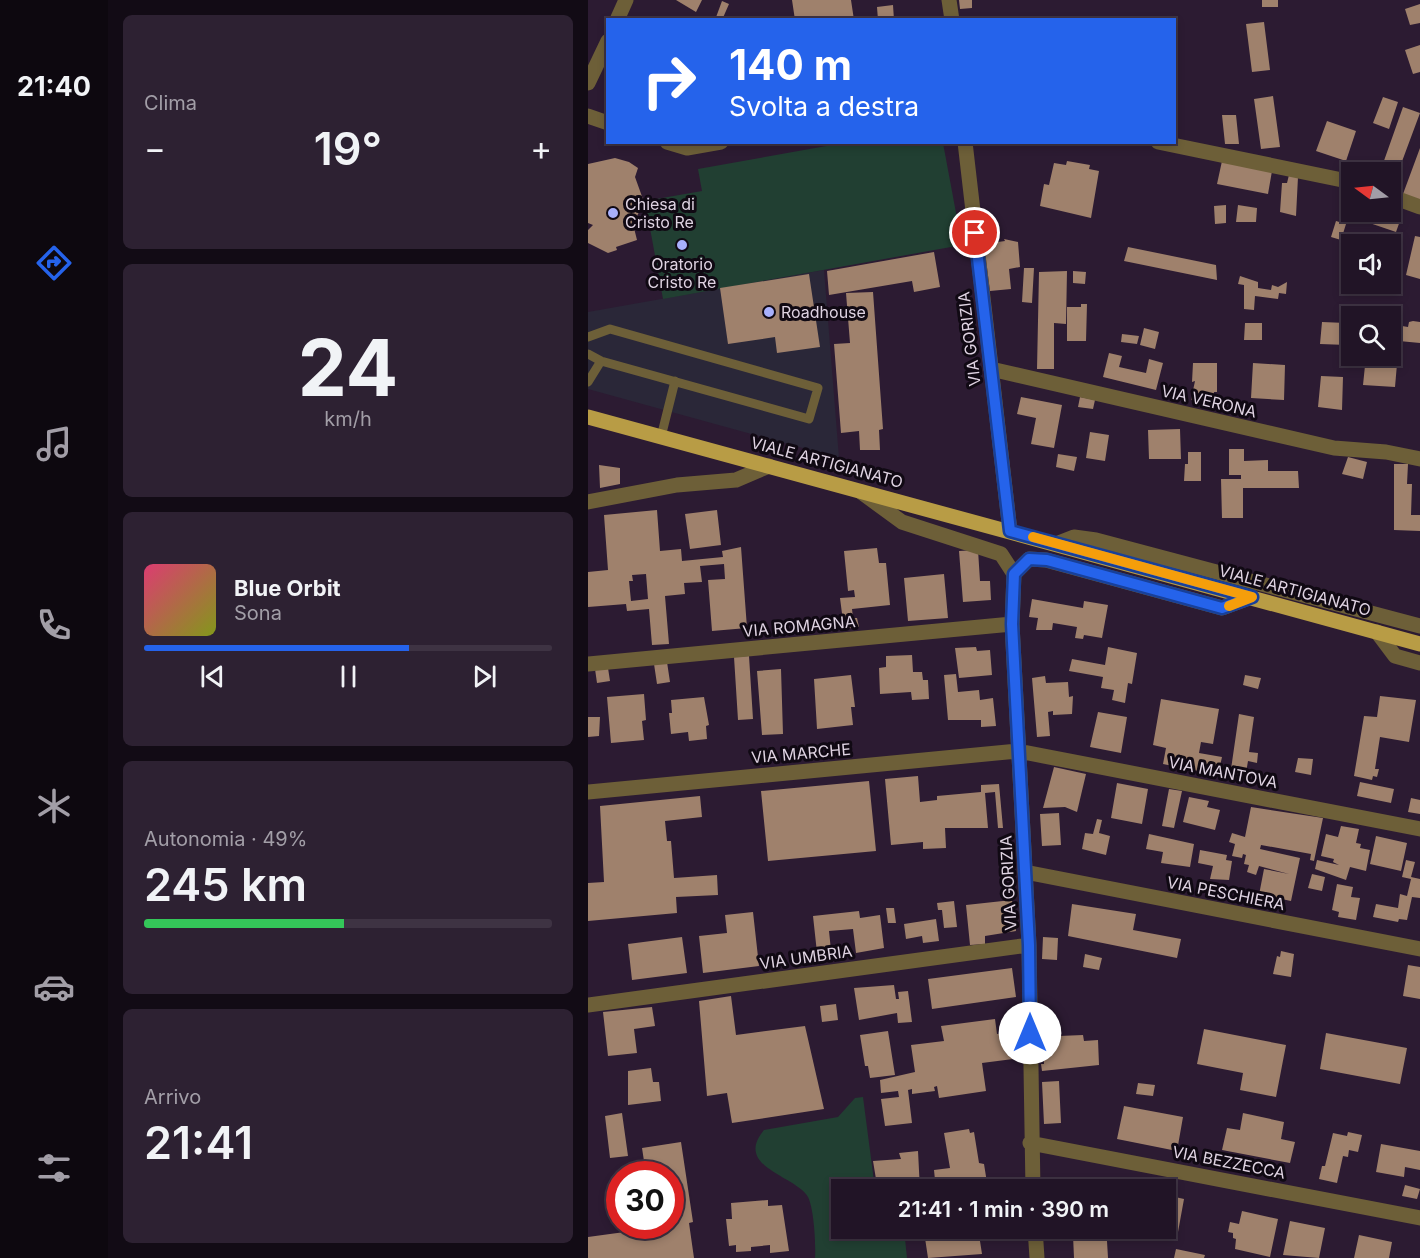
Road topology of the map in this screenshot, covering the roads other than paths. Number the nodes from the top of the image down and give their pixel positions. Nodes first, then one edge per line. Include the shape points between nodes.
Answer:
1 (626, 0) edge
2 (950, 0) edge
3 (618, 18) edge
4 (951, 18) edge
5 (606, 45) edge
6 (588, 83) edge
7 (588, 116) edge
8 (606, 122) edge
9 (674, 144) edge
10 (710, 144) edge
11 (965, 144) edge
12 (1168, 144) edge
13 (1341, 180) edge
14 (1401, 200) edge
15 (1420, 207) edge
16 (588, 337) edge
17 (588, 354) edge
18 (601, 361) junction
19 (991, 369) junction
20 (675, 381) junction
21 (588, 382) edge
22 (588, 417) edge
23 (661, 437) junction
24 (1420, 459) edge
25 (769, 466) junction
26 (855, 488) junction
27 (588, 502) edge
28 (1010, 531) junction
29 (1056, 544) junction
30 (1014, 574) junction
31 (1252, 597) junction
32 (1012, 624) junction
33 (1420, 626) edge
34 (1377, 632) junction
35 (1420, 644) edge
36 (1420, 663) edge
37 (588, 664) edge
38 (1018, 750) junction
39 (588, 792) edge
40 (1420, 829) edge
41 (1025, 872) junction
42 (1029, 945) junction
43 (1420, 949) edge
44 (588, 1005) edge
45 (1030, 1143) junction
46 (1032, 1179) edge
47 (1420, 1218) edge
48 (1036, 1239) edge
49 (1037, 1258) edge

1 - 3 street
2 - 4 street
5 - 6 street
7 - 8 street
9 - 10 street via 687,148
11 - 19 street, VIA GORIZIA
12 - 13 street
14 - 15 street
16 - 20 lane via 610,329 818,388 809,419
17 - 18 lane
18 - 20 lane
18 - 21 lane
19 - 24 street, VIA VERONA via 1334,448
19 - 28 street, VIA GORIZIA
20 - 23 lane
22 - 23 main road, VIALE ARTIGIANATO
23 - 25 main road, VIALE ARTIGIANATO
25 - 26 main road, VIALE ARTIGIANATO
25 - 27 street via 736,480 677,485
26 - 28 main road, VIALE ARTIGIANATO
26 - 30 street via 903,522 1001,554
28 - 29 main road, VIALE ARTIGIANATO
29 - 31 main road, VIALE ARTIGIANATO
29 - 33 street, VIALE ARTIGIANATO via 1074,537 1096,540
30 - 31 street via 1029,559 1047,560 1222,608
30 - 32 street, VIA GORIZIA
31 - 34 main road, VIALE ARTIGIANATO
32 - 37 street, VIA ROMAGNA
32 - 38 street, VIA GORIZIA
34 - 35 main road, VIALE ARTIGIANATO
34 - 36 street via 1395,656
38 - 39 street, VIA MARCHE
38 - 40 street, VIA MANTOVA
38 - 41 street, VIA GORIZIA
41 - 42 street, VIA GORIZIA
41 - 43 street, VIA PESCHIERA
42 - 44 street, VIA UMBRIA
42 - 45 street, VIA GORIZIA
45 - 46 street, VIA GORIZIA
45 - 47 street, VIA BEZZECCA
48 - 49 street

